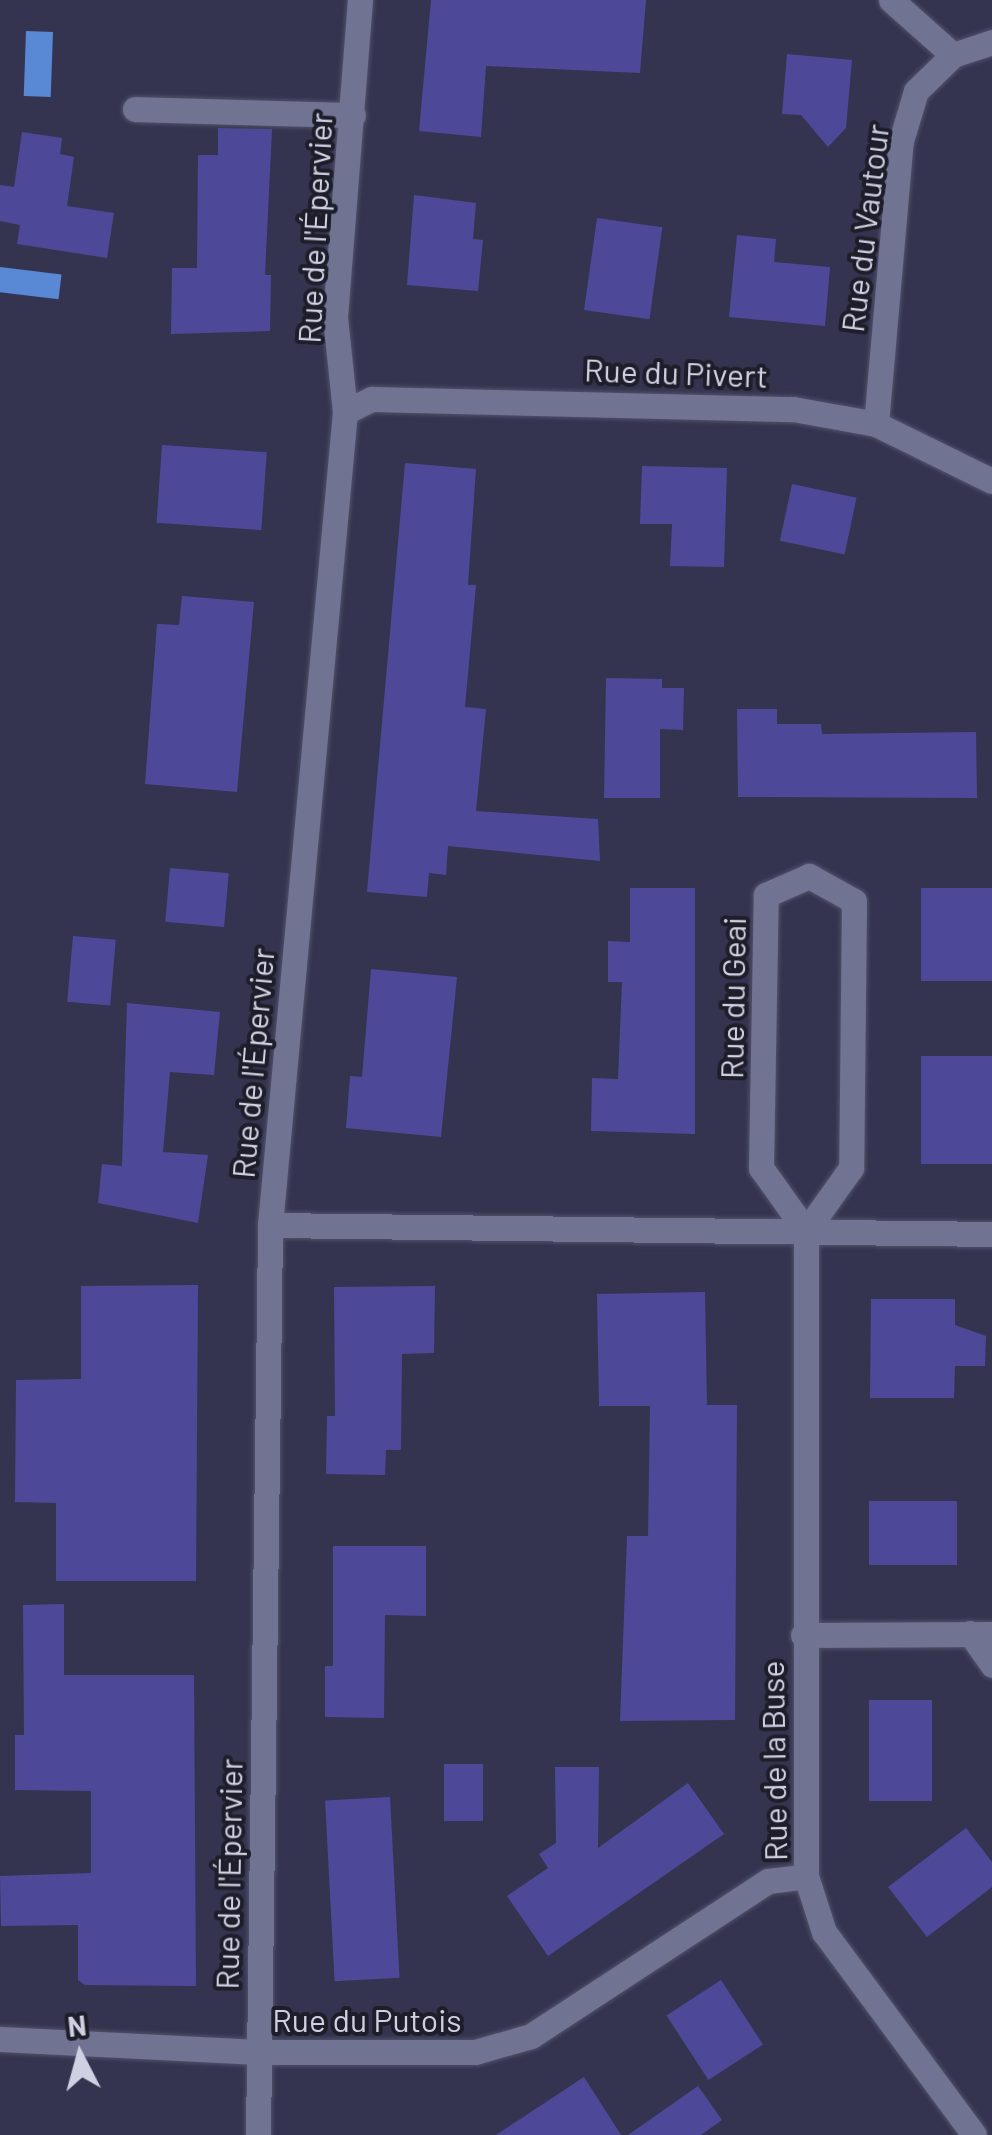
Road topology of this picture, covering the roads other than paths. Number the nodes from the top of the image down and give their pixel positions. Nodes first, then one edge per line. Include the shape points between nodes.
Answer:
1 (360, 0) edge
2 (892, 0) edge
3 (992, 42) edge
4 (953, 54) junction
5 (135, 109) dead end
6 (352, 115) junction
7 (346, 412) junction
8 (876, 424) junction
9 (992, 481) edge
10 (270, 1225) junction
11 (806, 1231) junction
12 (992, 1234) edge
13 (981, 1634) edge
14 (804, 1635) junction
15 (992, 1664) edge
16 (806, 1876) junction
17 (0, 2039) edge
18 (258, 2052) junction
19 (258, 2135) edge
20 (974, 2135) edge

1 - 6 street, Rue de l'Épervier
2 - 4 street
3 - 4 street, Rue du Vautour
4 - 8 street, Rue du Vautour via 916,90 901,140
5 - 6 street
6 - 7 street, Rue de l'Épervier via 335,318
7 - 8 street, Rue du Pivert via 372,399 688,403 793,409
7 - 10 street, Rue de l'Épervier
8 - 9 street, Rue du Pivert
10 - 11 street
10 - 18 street, Rue de l'Épervier
11 - 11 street, Rue du Geai via 851,1168 854,939 854,901 809,876 766,895 761,1168
11 - 12 street
11 - 14 street, Rue de la Buse
13 - 14 street, Rue de la Buse
13 - 15 street, Rue de la Buse
14 - 16 street, Rue de la Buse
16 - 18 street, Rue du Putois via 768,1881 531,2036 476,2052
16 - 20 street, Rue de la Buse via 824,1932
17 - 18 street, Rue du Putois
18 - 19 street, Rue de l'Épervier

